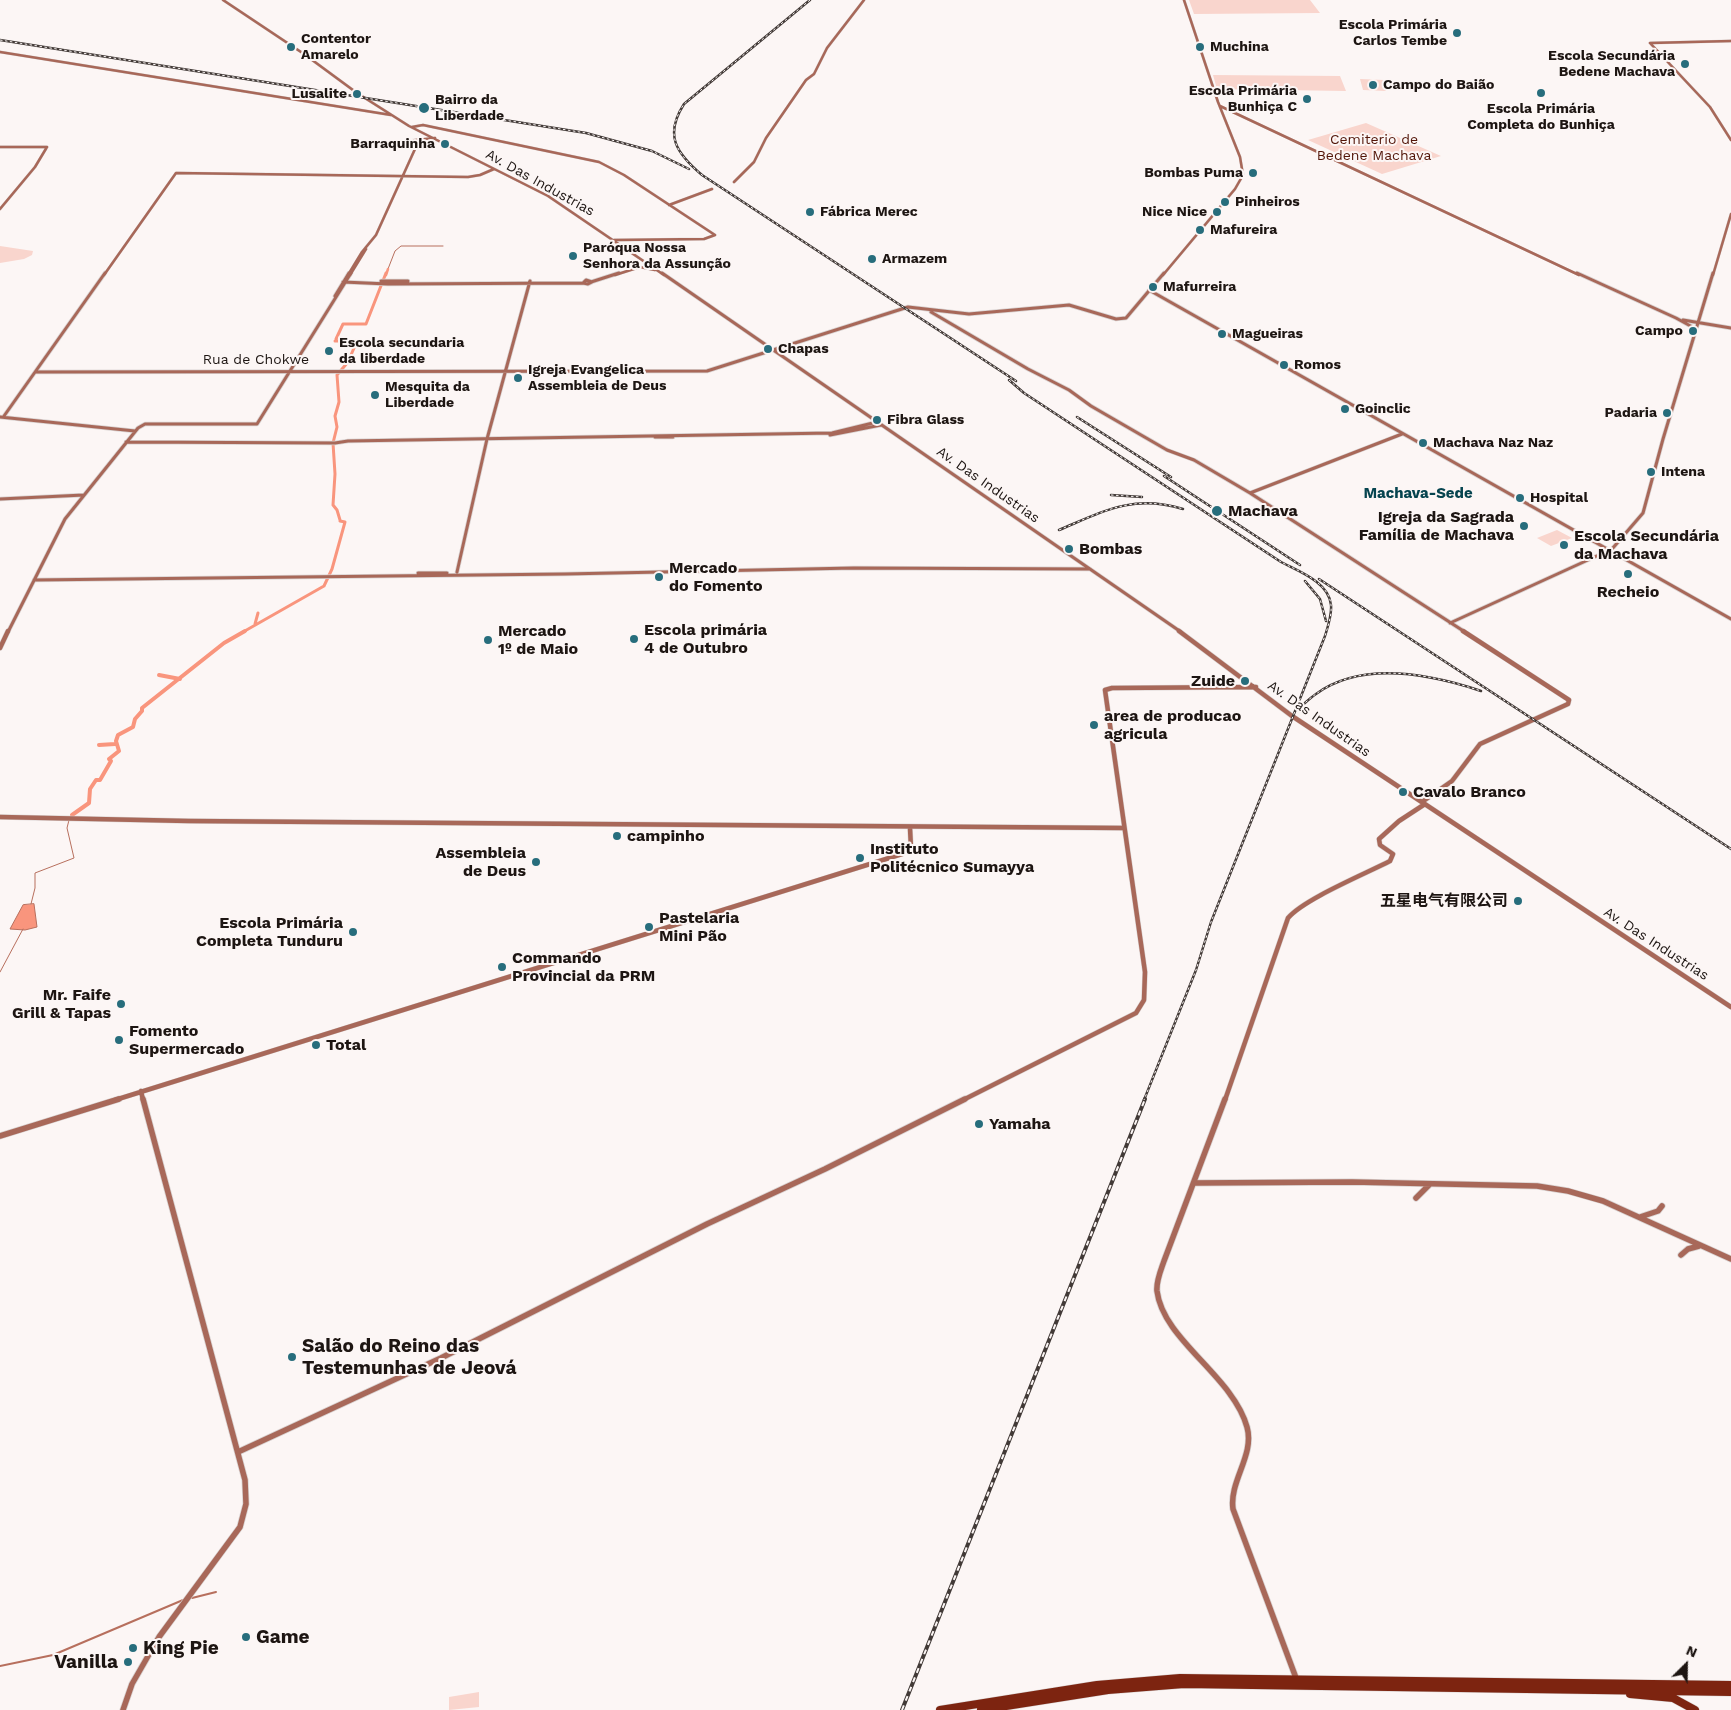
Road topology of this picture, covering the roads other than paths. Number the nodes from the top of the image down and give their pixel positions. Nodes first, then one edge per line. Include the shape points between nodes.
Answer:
1 (222, 0) edge
2 (864, 0) edge
3 (1184, 0) edge
4 (1731, 41) edge
5 (0, 52) edge
6 (1220, 106) junction
7 (394, 116) junction
8 (412, 127) junction
9 (435, 138) junction
10 (1731, 140) edge
11 (0, 147) edge
12 (494, 169) junction
13 (403, 175) junction
14 (734, 182) dead end
15 (712, 189) dead end
16 (669, 205) junction
17 (0, 209) edge
18 (1731, 214) edge
19 (614, 240) junction
20 (641, 259) junction
21 (639, 267) junction
22 (656, 270) junction
23 (345, 282) junction
24 (530, 282) junction
25 (1149, 290) junction
26 (927, 309) junction
27 (1676, 318) junction
28 (1698, 324) junction
29 (1731, 328) edge
30 (1696, 329) junction
31 (773, 350) junction
32 (506, 371) junction
33 (36, 372) junction
34 (290, 372) junction
35 (2, 417) edge
36 (879, 423) junction
37 (135, 431) junction
38 (1402, 434) junction
39 (487, 439) junction
40 (126, 442) junction
41 (1250, 493) junction
42 (84, 495) junction
43 (0, 499) edge
44 (1609, 551) junction
45 (1083, 564) junction
46 (1070, 569) junction
47 (1090, 570) junction
48 (457, 572) junction
49 (425, 574) junction
50 (463, 574) junction
51 (34, 580) junction
52 (1731, 619) edge
53 (1450, 623) junction
54 (0, 648) edge
55 (1256, 688) junction
56 (1424, 803) junction
57 (0, 817) edge
58 (910, 828) junction
59 (1124, 828) junction
60 (1731, 1007) edge
61 (141, 1091) junction
62 (0, 1136) edge
63 (1194, 1183) junction
64 (1431, 1184) junction
65 (1416, 1198) dead end
66 (1662, 1206) dead end
67 (1640, 1217) junction
68 (1700, 1245) junction
69 (1681, 1256) dead end
70 (1731, 1259) edge
71 (238, 1452) junction
72 (1296, 1678) junction
73 (1731, 1685) edge
74 (1568, 1689) junction
75 (1731, 1692) edge
76 (123, 1710) edge
77 (940, 1710) edge
78 (981, 1710) edge
79 (1695, 1710) edge

1 - 7 street, Av. Das Industrias
2 - 14 street via 831,41 814,74 806,80 764,140 743,176
3 - 6 street
4 - 10 street via 1650,43 1710,107
5 - 7 street
6 - 25 street via 1240,157 1243,175 1234,191
6 - 27 street
7 - 8 street, Av. Das Industrias
8 - 9 street, Av. Das Industrias
8 - 16 street via 422,125 595,160
9 - 12 street, Av. Das Industrias
9 - 13 street via 407,141 415,149
11 - 17 street via 47,147 35,167
12 - 13 street via 468,176
12 - 19 street, Av. Das Industrias via 556,201
13 - 23 street via 380,225
13 - 33 street via 176,173
15 - 16 street
16 - 19 street via 715,235 704,239
18 - 28 street
19 - 20 street, Av. Das Industrias
20 - 21 street via 631,261
20 - 22 street, Av. Das Industrias
21 - 22 street
21 - 24 street via 591,281
22 - 31 street, Av. Das Industrias
23 - 24 street
23 - 34 street
24 - 32 street
25 - 26 street, Rua de Chokwe via 1123,319 1069,305 976,313
25 - 38 street
26 - 31 street, Rua de Chokwe via 908,307
26 - 41 street via 1168,450 1194,460
27 - 28 street
27 - 30 street
28 - 29 street
28 - 30 street
30 - 44 street via 1643,513
31 - 32 street, Rua de Chokwe via 707,370
31 - 36 street, Av. Das Industrias
32 - 34 street, Rua de Chokwe
32 - 39 street
33 - 34 street, Rua de Chokwe
33 - 35 street
34 - 37 street via 257,424 142,425
35 - 37 street
36 - 39 street via 836,435
36 - 45 street, Av. Das Industrias
37 - 40 street
38 - 41 street
38 - 44 street
39 - 40 street via 333,443
39 - 48 street
40 - 42 street
41 - 53 street
42 - 43 street
42 - 51 street via 65,518
44 - 52 street
44 - 53 street
45 - 46 street
45 - 47 street, Av. Das Industrias
46 - 47 street
46 - 50 street via 854,568
47 - 55 street, Av. Das Industrias
48 - 49 street
48 - 50 street
49 - 50 street
49 - 51 street
51 - 54 street
53 - 56 street via 1570,702 1480,744 1452,780
55 - 56 street, Av. Das Industrias via 1292,716
55 - 59 street via 1106,689
56 - 60 street, Av. Das Industrias
56 - 63 street via 1379,840 1380,845 1392,854 1390,861 1308,902 1288,918
57 - 58 street
58 - 59 street
58 - 61 street via 911,848 902,854
59 - 71 street via 1146,972 1144,1000 1136,1013 441,1358
61 - 62 street
61 - 71 street
63 - 64 street
63 - 72 street via 1160,1272 1157,1290 1168,1318 1212,1371 1248,1428 1232,1494 1233,1512
64 - 65 street
64 - 67 street via 1545,1187 1588,1196
66 - 67 street via 1652,1214
67 - 68 street
68 - 69 street via 1688,1249
68 - 70 street
71 - 76 street via 247,1497 244,1518 232,1540 138,1670
72 - 73 highway
72 - 77 highway via 1153,1679
74 - 75 highway
74 - 78 highway via 1151,1686
74 - 79 highway via 1671,1697 1686,1702

